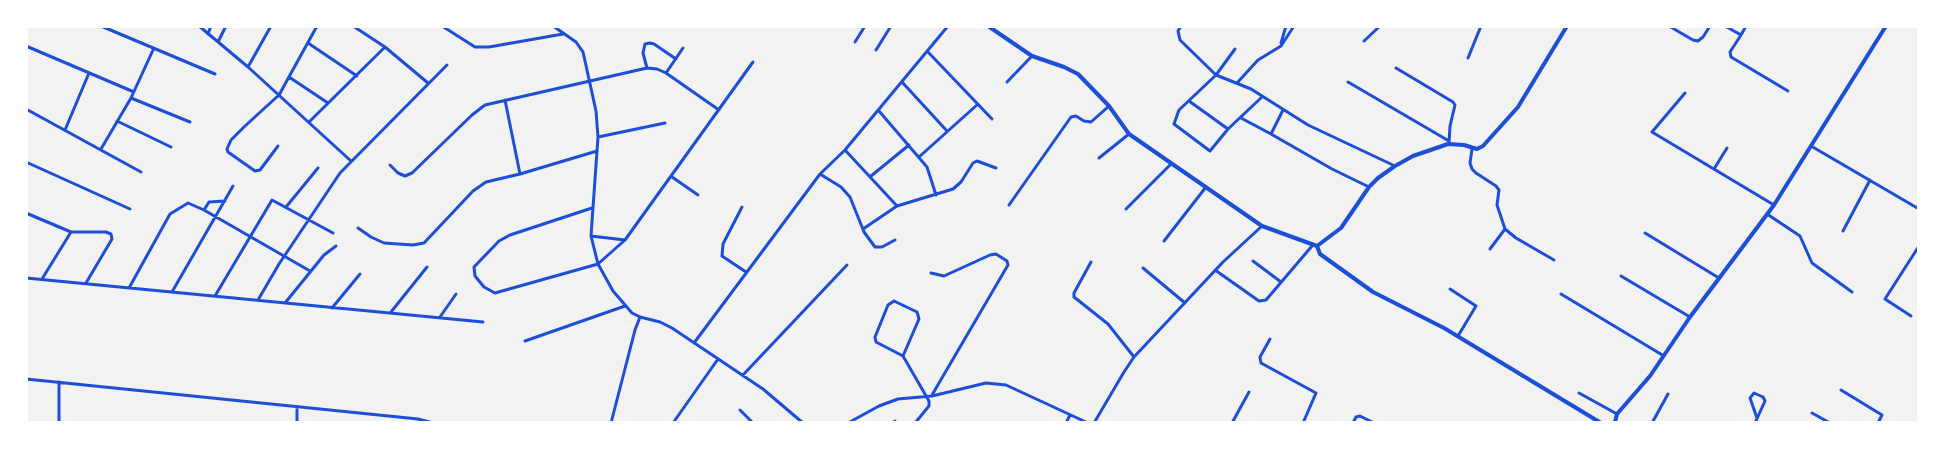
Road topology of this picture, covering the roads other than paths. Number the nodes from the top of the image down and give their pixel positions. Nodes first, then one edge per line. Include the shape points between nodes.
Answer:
1 (101, 26) edge
2 (199, 26) edge
3 (211, 26) edge
4 (226, 26) edge
5 (271, 26) edge
6 (317, 26) edge
7 (353, 26) edge
8 (442, 26) edge
9 (552, 26) edge
10 (865, 26) edge
11 (891, 26) edge
12 (948, 26) edge
13 (988, 26) edge
14 (1181, 26) edge
15 (1286, 26) edge
16 (1294, 26) edge
17 (1380, 26) edge
18 (1481, 26) edge
19 (1567, 26) edge
20 (1669, 26) edge
21 (1710, 26) edge
22 (1725, 26) edge
23 (1746, 26) edge
24 (1886, 26) edge
25 (564, 33) junction
26 (208, 34) junction
27 (1741, 35) junction
28 (1364, 41) dead end
29 (218, 42) junction
30 (855, 42) dead end
31 (308, 43) junction
32 (26, 46) edge
33 (1281, 46) junction
34 (385, 47) junction
35 (683, 48) dead end
36 (1235, 49) dead end
37 (153, 50) junction
38 (876, 50) dead end
39 (928, 52) junction
40 (1032, 56) junction
41 (1468, 58) dead end
42 (676, 59) junction
43 (753, 62) dead end
44 (447, 65) dead end
45 (248, 67) junction
46 (647, 68) junction
47 (1396, 68) dead end
48 (666, 73) junction
49 (89, 74) junction
50 (215, 74) dead end
51 (1216, 75) junction
52 (356, 76) junction
53 (289, 77) junction
54 (590, 81) junction
55 (902, 82) junction
56 (1007, 82) dead end
57 (1348, 82) dead end
58 (428, 83) junction
59 (1237, 84) junction
60 (1788, 91) dead end
61 (134, 92) junction
62 (1685, 93) dead end
63 (279, 95) junction
64 (1262, 97) junction
65 (131, 98) junction
66 (505, 100) junction
67 (1189, 101) junction
68 (328, 103) junction
69 (978, 104) junction
70 (1109, 106) junction
71 (26, 109) edge
72 (719, 110) junction
73 (1283, 110) junction
74 (879, 111) junction
75 (1241, 118) junction
76 (992, 119) dead end
77 (117, 121) junction
78 (190, 122) dead end
79 (309, 122) junction
80 (666, 123) dead end
81 (1228, 129) junction
82 (64, 130) junction
83 (946, 131) junction
84 (1128, 134) junction
85 (1271, 134) junction
86 (598, 137) junction
87 (1449, 143) junction
88 (909, 144) junction
89 (278, 146) dead end
90 (1811, 146) junction
91 (171, 147) dead end
92 (1727, 148) dead end
93 (100, 149) junction
94 (1472, 149) junction
95 (845, 150) junction
96 (597, 151) junction
97 (920, 157) junction
98 (1099, 158) dead end
99 (351, 161) junction
100 (26, 162) edge
101 (1171, 164) junction
102 (390, 165) dead end
103 (1395, 166) junction
104 (318, 168) dead end
105 (996, 168) dead end
106 (1714, 169) junction
107 (141, 172) dead end
108 (520, 174) junction
109 (820, 174) junction
110 (871, 176) junction
111 (672, 177) junction
112 (1870, 180) junction
113 (233, 186) dead end
114 (1206, 187) junction
115 (1369, 187) junction
116 (698, 195) dead end
117 (936, 195) junction
118 (225, 201) junction
119 (1009, 205) dead end
120 (1774, 205) junction
121 (897, 206) junction
122 (286, 207) junction
123 (742, 207) dead end
124 (592, 208) junction
125 (130, 209) dead end
126 (1126, 209) dead end
127 (1919, 209) edge
128 (204, 210) junction
129 (26, 213) edge
130 (1767, 214) junction
131 (215, 217) junction
132 (309, 220) junction
133 (1262, 226) junction
134 (358, 228) dead end
135 (863, 229) junction
136 (1505, 229) junction
137 (1843, 231) dead end
138 (72, 232) junction
139 (333, 233) dead end
140 (1645, 233) dead end
141 (592, 236) junction
142 (249, 237) junction
143 (625, 240) junction
144 (895, 240) dead end
145 (1164, 241) dead end
146 (336, 246) dead end
147 (1312, 246) junction
148 (1317, 246) junction
149 (1919, 246) edge
150 (1490, 249) dead end
151 (284, 256) junction
152 (1554, 260) dead end
153 (1253, 261) dead end
154 (1090, 262) dead end
155 (598, 264) junction
156 (847, 265) dead end
157 (427, 267) dead end
158 (1144, 268) dead end
159 (1215, 270) junction
160 (310, 271) junction
161 (746, 272) junction
162 (931, 273) dead end
163 (360, 274) dead end
164 (1621, 276) dead end
165 (26, 278) edge
166 (1719, 278) junction
167 (42, 279) junction
168 (1282, 282) junction
169 (86, 283) junction
170 (129, 288) junction
171 (1450, 289) dead end
172 (172, 292) junction
173 (1852, 292) dead end
174 (456, 294) dead end
175 (1561, 294) dead end
176 (215, 296) junction
177 (258, 300) junction
178 (285, 303) junction
179 (1185, 303) junction
180 (625, 306) junction
181 (332, 308) junction
182 (390, 313) junction
183 (1912, 316) dead end
184 (640, 317) junction
185 (1690, 317) junction
186 (440, 318) junction
187 (484, 322) dead end
188 (1458, 336) junction
189 (1270, 340) dead end
190 (525, 341) dead end
191 (694, 343) junction
192 (903, 356) junction
193 (1664, 356) junction
194 (1134, 357) junction
195 (718, 359) junction
196 (743, 376) junction
197 (26, 379) edge
198 (59, 382) junction
199 (1841, 390) dead end
200 (1249, 392) dead end
201 (1579, 393) dead end
202 (1668, 394) dead end
203 (930, 396) junction
204 (297, 406) junction
205 (740, 410) dead end
206 (1812, 413) dead end
207 (1070, 414) junction
208 (1617, 414) junction
209 (1757, 418) junction
210 (1616, 422) edge
211 (59, 423) edge
212 (297, 423) edge
213 (433, 423) edge
214 (611, 423) edge
215 (673, 423) edge
216 (753, 423) edge
217 (803, 423) edge
218 (848, 423) edge
219 (915, 423) edge
220 (1066, 423) edge
221 (1088, 423) edge
222 (1094, 423) edge
223 (1232, 423) edge
224 (1303, 423) edge
225 (1353, 423) edge
226 (1374, 423) edge
227 (1601, 423) edge
228 (1606, 423) edge
229 (1652, 423) edge
230 (1755, 423) edge
231 (1830, 423) edge
232 (1878, 423) edge

1 - 37 street
2 - 26 street
3 - 26 street
4 - 29 street
5 - 45 street
6 - 31 street
7 - 34 street
8 - 25 street via 475,47 489,48
9 - 25 street
10 - 30 street
11 - 38 street
12 - 39 street
13 - 40 street
14 - 51 street via 1178,31 1180,40
15 - 33 street
16 - 33 street
17 - 28 street
18 - 41 street
19 - 94 street via 1518,107 1483,146
20 - 21 street via 1692,40 1703,37
22 - 27 street
23 - 27 street
24 - 90 street
25 - 54 street via 583,52
26 - 29 street
27 - 60 street via 1730,52 1731,56
29 - 45 street
31 - 52 street
31 - 53 street
32 - 49 street
33 - 59 street via 1258,60
34 - 52 street
34 - 58 street
35 - 42 street
36 - 51 street
37 - 50 street
37 - 61 street
39 - 55 street
39 - 69 street
40 - 56 street
40 - 70 street via 1078,74
42 - 46 street via 654,44 645,44 643,53
42 - 48 street
43 - 72 street
44 - 58 street
45 - 63 street
46 - 48 street
46 - 54 street
47 - 87 street via 1453,102 1455,109
48 - 72 street
49 - 61 street
49 - 82 street
51 - 59 street
51 - 67 street
52 - 68 street
53 - 63 street
53 - 68 street
54 - 66 street
54 - 86 street
55 - 74 street
55 - 83 street
57 - 87 street
58 - 99 street
59 - 64 street
61 - 65 street
62 - 106 street via 1652,132
63 - 79 street
63 - 89 street via 231,140 227,148 255,172
64 - 73 street
64 - 75 street
65 - 77 street
65 - 78 street
66 - 102 street via 485,105 472,115 412,173 405,176
66 - 108 street
67 - 81 street
67 - 81 street via 1178,110 1174,124 1210,152
68 - 79 street
69 - 76 street
69 - 83 street
70 - 84 street
70 - 119 street via 1091,122 1071,117
71 - 82 street
72 - 111 street
73 - 85 street
73 - 103 street
74 - 88 street
74 - 95 street
75 - 81 street
75 - 85 street
77 - 91 street
77 - 93 street
79 - 99 street
80 - 86 street
82 - 93 street
83 - 97 street
84 - 98 street
84 - 101 street
85 - 115 street
86 - 96 street
87 - 94 street
87 - 103 street
88 - 97 street
88 - 110 street
90 - 112 street
90 - 120 street
92 - 106 street
93 - 107 street
94 - 136 street via 1472,169 1499,190 1497,205
95 - 109 street
95 - 110 street
96 - 108 street
96 - 124 street
97 - 117 street via 927,167
99 - 132 street via 330,186
100 - 125 street
101 - 114 street
101 - 126 street
103 - 115 street
104 - 122 street
105 - 117 street via 977,161 953,189
106 - 120 street
108 - 134 street via 486,182 473,191 424,243 384,243
109 - 135 street via 842,187 850,196
109 - 161 street
110 - 121 street
111 - 116 street
111 - 143 street
112 - 127 street
112 - 137 street
113 - 118 street
114 - 133 street
114 - 145 street
115 - 148 street via 1341,228
117 - 121 street
118 - 128 street via 209,202
118 - 131 street
120 - 130 street
121 - 135 street
122 - 132 street
122 - 142 street via 274,200 269,201
123 - 161 street via 723,244 722,256
124 - 141 street
124 - 155 street via 510,235 499,241 473,272 484,287 495,293
128 - 131 street
128 - 170 street via 188,203 170,214
129 - 138 street
130 - 166 street
130 - 173 street via 1800,236 1812,263
131 - 142 street
131 - 172 street
132 - 139 street
132 - 151 street
133 - 147 street
133 - 159 street
135 - 144 street via 875,247
136 - 150 street
136 - 152 street
138 - 167 street
138 - 169 street via 111,234 112,239
140 - 166 street
141 - 143 street
141 - 155 street
142 - 151 street
142 - 176 street
143 - 155 street
146 - 160 street
147 - 148 street
147 - 168 street
148 - 188 street via 1320,254 1372,292
149 - 183 street via 1885,299
151 - 160 street
151 - 177 street
153 - 168 street
154 - 194 street via 1074,297 1108,324
155 - 180 street
156 - 196 street
157 - 182 street
158 - 179 street
159 - 168 street via 1259,301 1266,300
159 - 179 street
160 - 178 street
161 - 191 street
162 - 203 street via 944,276 996,254 1008,265
163 - 181 street
164 - 185 street
165 - 167 street
166 - 185 street
167 - 169 street
169 - 170 street
170 - 172 street
171 - 188 street via 1476,306
172 - 176 street
174 - 186 street
175 - 193 street
176 - 177 street
177 - 178 street
178 - 181 street
179 - 194 street
180 - 184 street
180 - 190 street
181 - 182 street
182 - 186 street
184 - 191 street via 660,322
184 - 214 street
185 - 193 street
186 - 187 street
188 - 227 street
189 - 224 street via 1260,357 1261,363 1316,393
191 - 195 street
192 - 192 street via 919,319 917,312 894,301 888,305 875,337 876,342
192 - 203 street
193 - 208 street
194 - 222 street
195 - 196 street
195 - 215 street
196 - 217 street
197 - 198 street
198 - 204 street
198 - 211 street
199 - 232 street via 1882,415
200 - 223 street
201 - 208 street
202 - 229 street
203 - 207 street via 977,384 995,383
203 - 218 street via 898,399
203 - 219 street via 929,406
204 - 212 street
204 - 213 street
205 - 216 street
206 - 231 street
207 - 220 street
207 - 221 street
208 - 210 street
209 - 209 street via 1765,401 1754,393 1750,398
209 - 230 street
210 - 228 street
225 - 226 street via 1360,416

